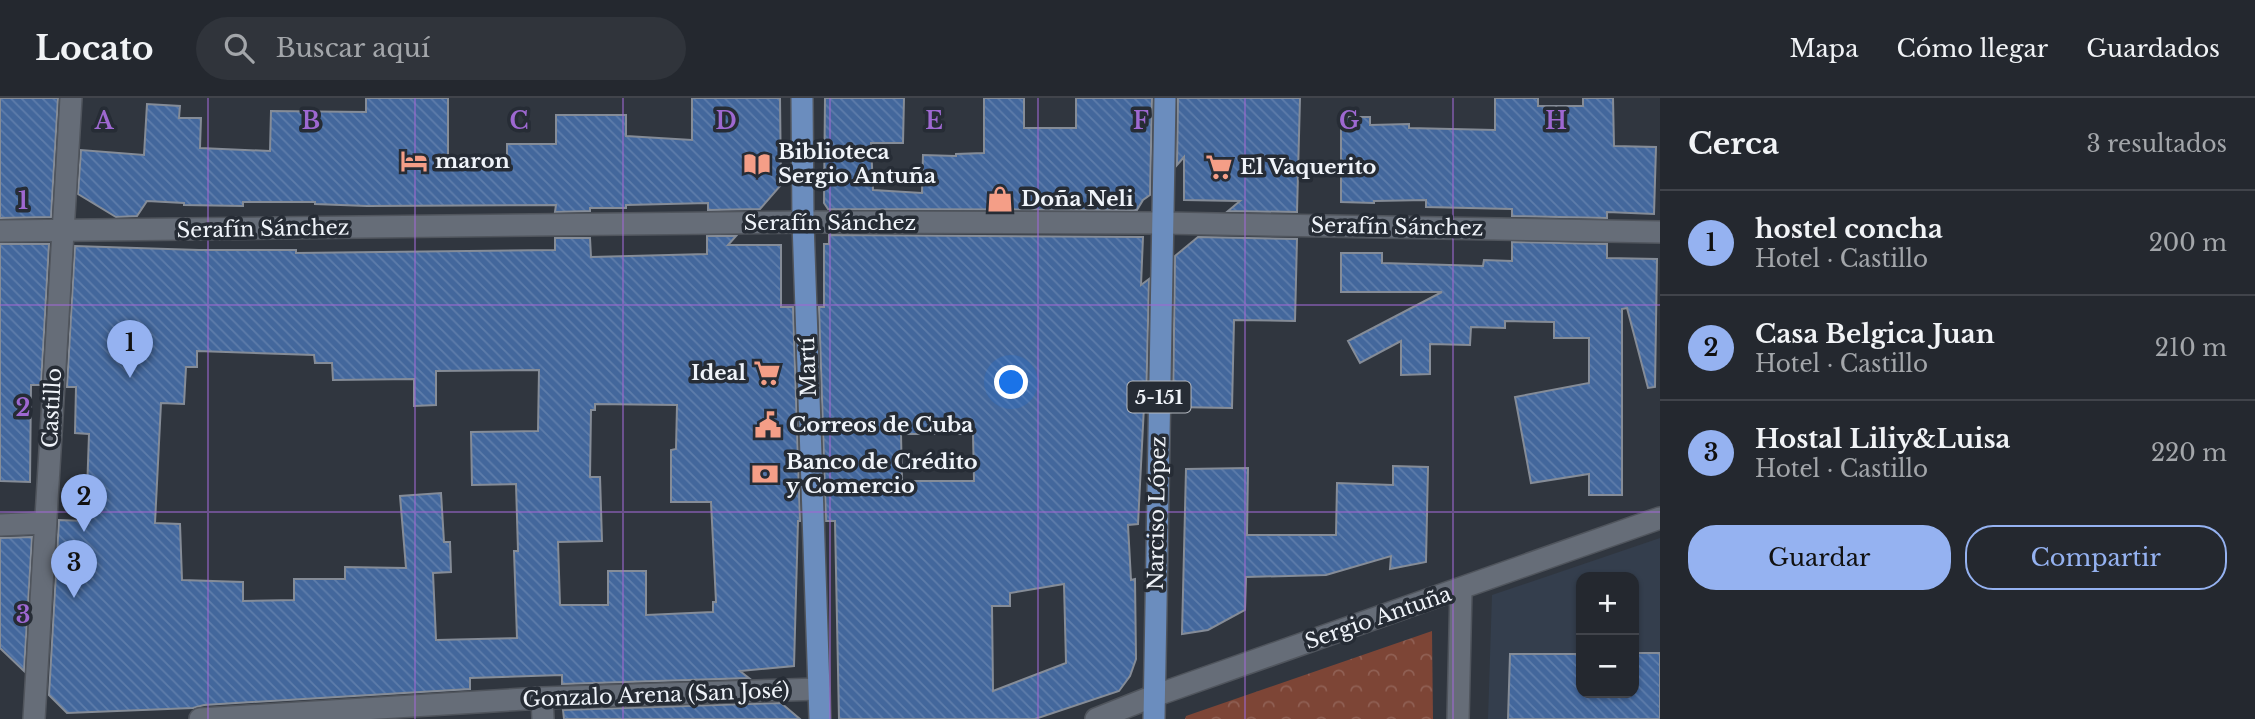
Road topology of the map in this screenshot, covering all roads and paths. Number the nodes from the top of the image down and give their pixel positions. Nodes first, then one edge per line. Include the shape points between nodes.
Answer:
1 (71, 98) edge
2 (802, 98) edge
3 (1166, 98) edge
4 (803, 222) junction
5 (1162, 223) junction
6 (0, 231) edge
7 (62, 232) junction
8 (1660, 232) edge
9 (1660, 519) edge
10 (46, 523) junction
11 (0, 525) edge
12 (1461, 589) junction
13 (819, 690) junction
14 (1154, 696) junction
15 (543, 708) edge
16 (34, 719) edge
17 (200, 719) edge
18 (820, 719) edge
19 (1096, 719) edge
20 (1154, 719) edge
21 (1458, 719) edge

1 - 7 street, Castillo
2 - 4 main road, Martí
3 - 5 main road, Narciso López / 5-151
4 - 5 street, Serafín Sánchez
4 - 7 street, Serafín Sánchez
4 - 13 main road, Martí
5 - 8 street, Serafín Sánchez
5 - 14 main road, Narciso López / 5-151
6 - 7 street, Serafín Sánchez
7 - 10 street, Castillo
9 - 12 street, Sergio Antuña
10 - 11 street
10 - 16 street, Castillo
12 - 14 street, Sergio Antuña
12 - 21 street
13 - 15 street, Gonzalo Arena (San José)
13 - 18 main road, Martí
14 - 19 street, Sergio Antuña
14 - 20 main road, Narciso López / 5-151
15 - 17 street, Gonzalo Arena (San José)

